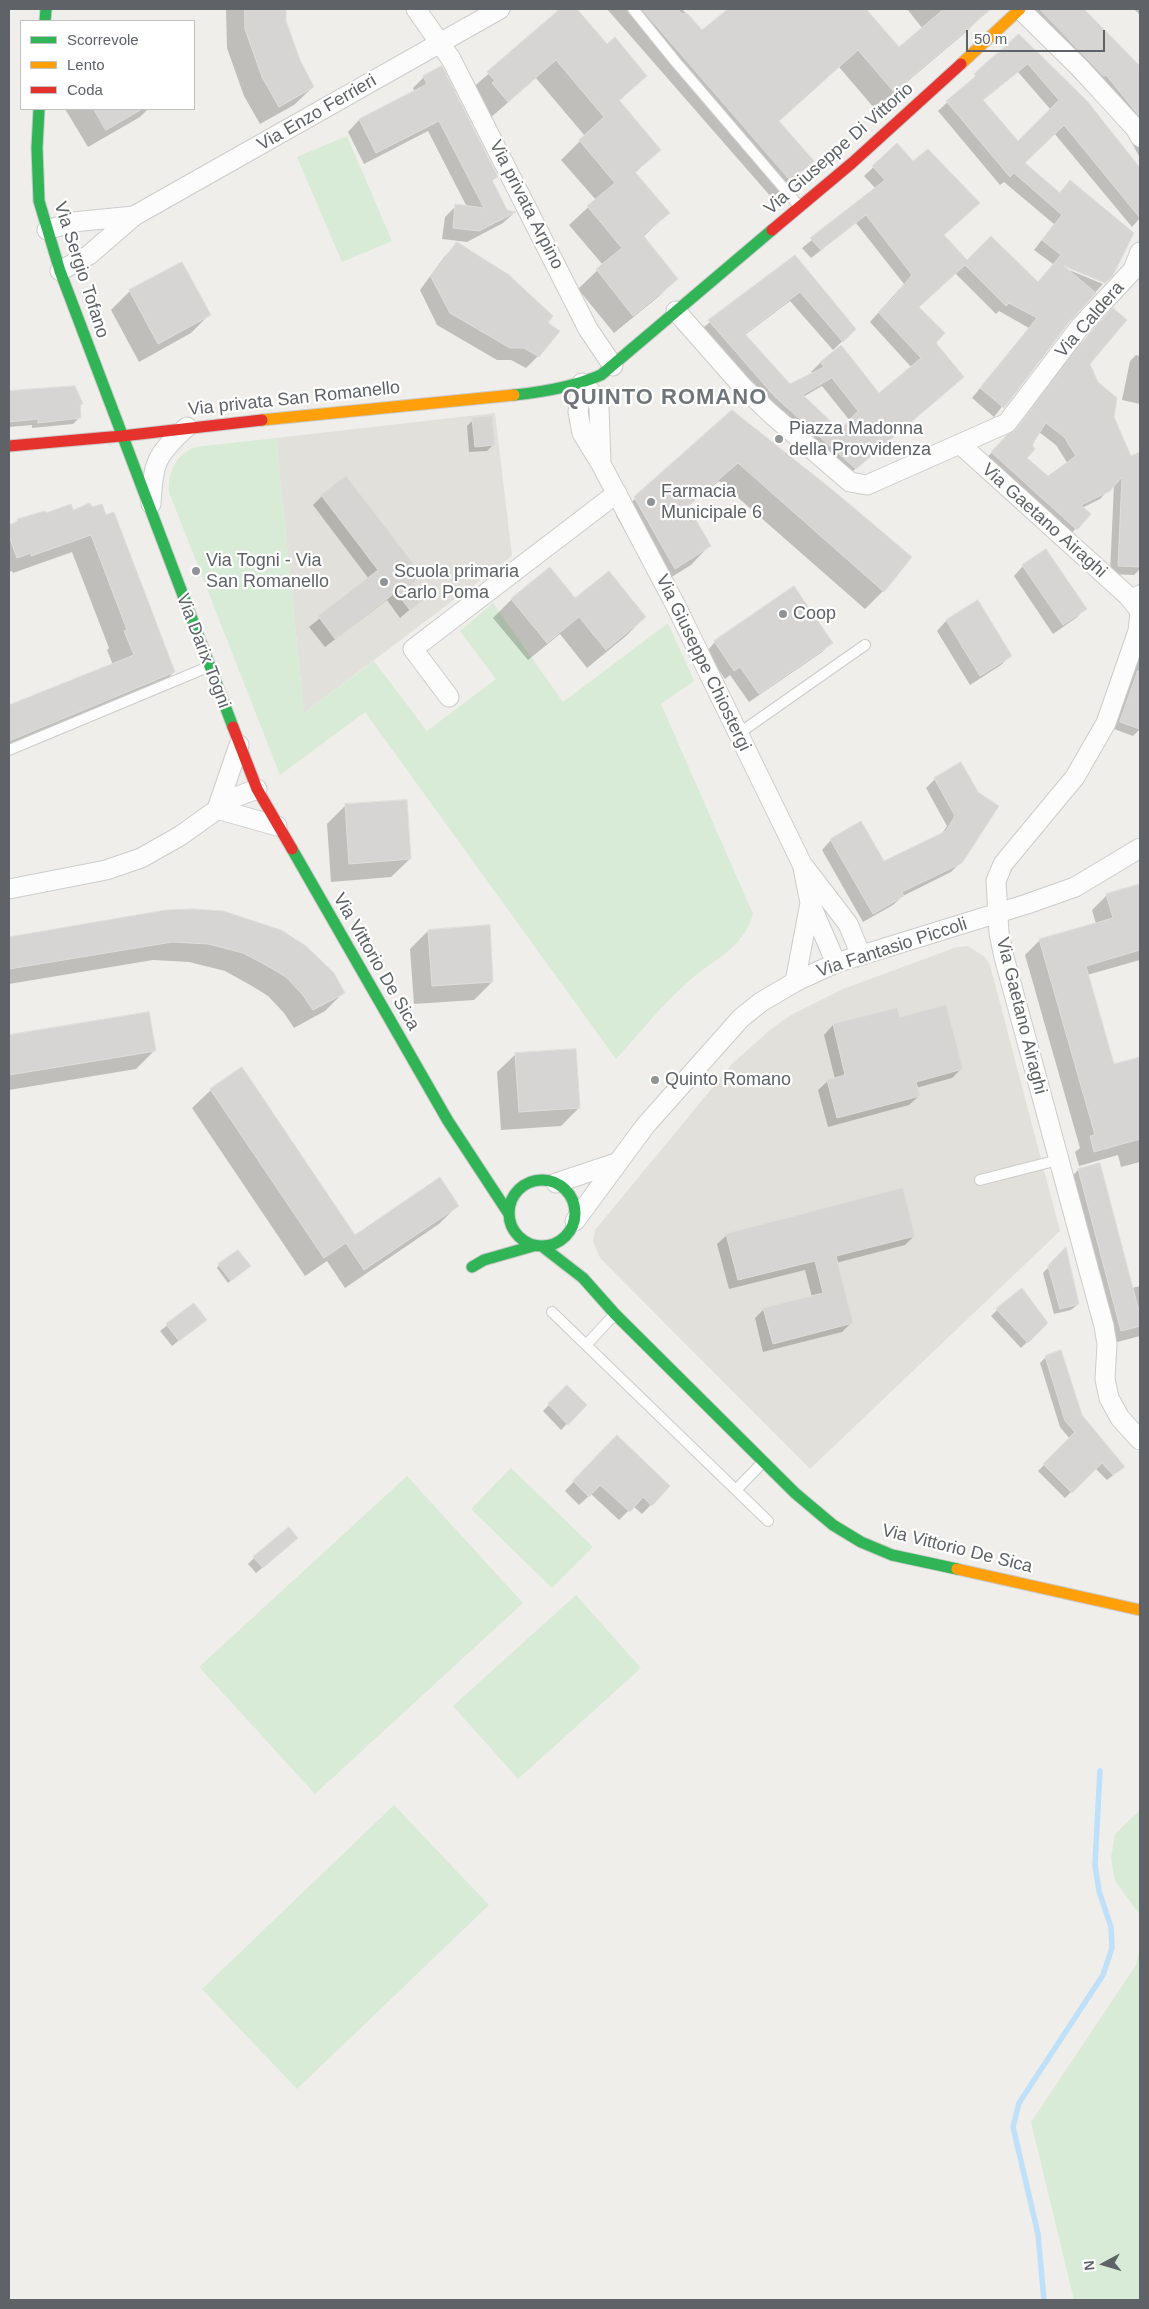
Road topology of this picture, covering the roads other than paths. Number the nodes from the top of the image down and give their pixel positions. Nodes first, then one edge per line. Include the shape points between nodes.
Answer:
1 (416, 9) edge
2 (500, 9) edge
3 (633, 9) edge
4 (1021, 9) edge
5 (441, 43) junction
6 (39, 110) edge
7 (1140, 137) edge
8 (800, 207) junction
9 (134, 216) junction
10 (47, 230) junction
11 (1140, 252) edge
12 (60, 271) junction
13 (676, 311) junction
14 (613, 366) junction
15 (582, 383) junction
16 (187, 427) junction
17 (122, 436) junction
18 (961, 444) junction
19 (9, 446) edge
20 (617, 493) junction
21 (151, 513) junction
22 (1134, 593) edge
23 (1140, 612) edge
24 (865, 645) dead end
25 (209, 666) junction
26 (449, 697) dead end
27 (738, 734) junction
28 (239, 745) junction
29 (9, 750) edge
30 (257, 788) junction
31 (217, 809) junction
32 (277, 826) junction
33 (1140, 848) edge
34 (802, 864) junction
35 (9, 889) edge
36 (810, 902) junction
37 (998, 913) junction
38 (861, 955) junction
39 (836, 962) junction
40 (795, 982) junction
41 (467, 1152) junction
42 (1058, 1160) junction
43 (616, 1163) junction
44 (495, 1168) dead end
45 (509, 1177) dead end
46 (980, 1180) dead end
47 (556, 1183) junction
48 (524, 1185) junction
49 (510, 1219) junction
50 (573, 1231) junction
51 (538, 1246) junction
52 (484, 1260) junction
53 (578, 1260) dead end
54 (472, 1267) dead end
55 (583, 1278) junction
56 (552, 1312) dead end
57 (615, 1314) junction
58 (586, 1345) junction
59 (1140, 1440) edge
60 (763, 1461) junction
61 (736, 1490) junction
62 (768, 1520) dead end
63 (1140, 1610) edge

1 - 5 street, Via privata Arpino
2 - 5 street, Via Enzo Ferrieri
3 - 8 lane
4 - 7 street via 1080,68
4 - 8 street, Via Giuseppe Di Vittorio
5 - 9 street, Via Enzo Ferrieri
5 - 14 street, Via privata Arpino via 590,332
6 - 10 street, Via Sergio Tofano via 37,178
8 - 13 street, Via Giuseppe Di Vittorio
9 - 10 street, Via Enzo Ferrieri via 72,222
9 - 12 street, Via Enzo Ferrieri via 89,255
10 - 12 street, Via Sergio Tofano
11 - 18 street, Via Caldera via 1133,270 1079,328 1019,410 1000,427
12 - 17 street, Via Sergio Tofano
13 - 14 street
13 - 18 street, Via Caldera via 742,386 850,482 867,485
14 - 15 street via 602,375
15 - 16 street, Via privata San Romanello via 546,392
15 - 20 street, Via Giuseppe Chiostergi via 595,396 599,407 601,464
16 - 17 street, Via privata San Romanello
16 - 21 street, Via Darix Togni via 167,446 155,464
17 - 19 street, Via privata San Romanello
17 - 21 street, Via Darix Togni
18 - 22 street, Via Gaetano Airaghi
20 - 26 street via 413,650
20 - 27 street, Via Giuseppe Chiostergi
21 - 25 street, Via Darix Togni
22 - 23 street, Via Gaetano Airaghi
23 - 37 street, Via Gaetano Airaghi via 1138,631 1106,723 1075,777 1004,864 996,881
24 - 27 lane
25 - 28 street, Via Darix Togni
25 - 29 lane
27 - 34 street, Via Giuseppe Chiostergi
28 - 30 street, Via Darix Togni
28 - 31 street
30 - 31 street
30 - 32 street, Via Vittorio De Sica
31 - 32 street
31 - 35 street via 180,836 141,858 106,870
32 - 41 street, Via Vittorio De Sica
33 - 37 street, Via Fantasio Piccoli via 1074,887
34 - 36 street, Via Giuseppe Chiostergi
34 - 38 street, Via Giuseppe Chiostergi via 848,924
36 - 39 street, Via Giuseppe Chiostergi
36 - 40 street, Via Giuseppe Chiostergi
37 - 38 street, Via Fantasio Piccoli
37 - 42 street, Via Gaetano Airaghi via 1004,957
38 - 39 street, Via Fantasio Piccoli
39 - 40 street, Via Fantasio Piccoli
40 - 43 street, Via Fantasio Piccoli via 741,1018
41 - 44 street
41 - 49 street, Via Vittorio De Sica
42 - 46 lane
42 - 59 street, Via Gaetano Airaghi via 1104,1326 1107,1344 1105,1379 1109,1398 1120,1418
43 - 47 street
43 - 50 street, Via Fantasio Piccoli
45 - 48 street
47 - 48 street via 540,1180
47 - 50 street via 572,1198 575,1210
48 - 49 street via 510,1203
49 - 51 street, Via Vittorio De Sica via 523,1241
49 - 52 street
50 - 51 street via 558,1242
51 - 52 street
51 - 55 street, Via Vittorio De Sica
52 - 54 street
53 - 55 street, Via Vittorio De Sica
55 - 57 street, Via Vittorio De Sica
56 - 58 lane
57 - 58 lane
57 - 60 street, Via Vittorio De Sica
58 - 61 lane
60 - 61 lane
60 - 63 street, Via Vittorio De Sica via 833,1526 861,1542 892,1554
61 - 62 lane

